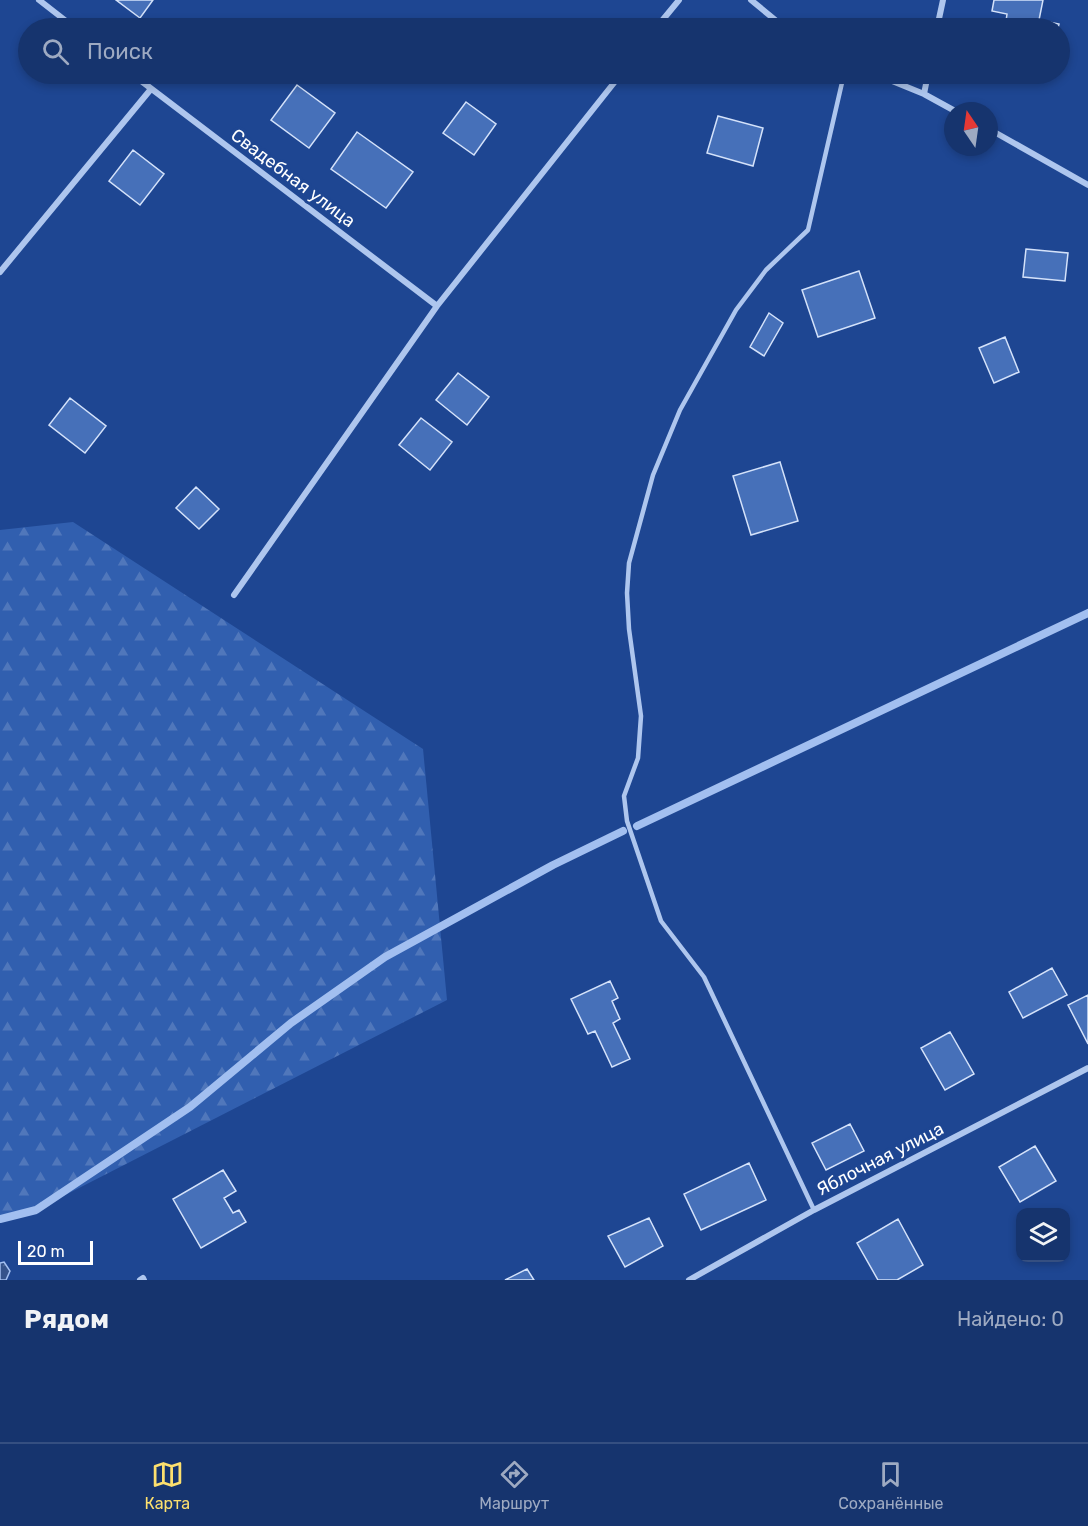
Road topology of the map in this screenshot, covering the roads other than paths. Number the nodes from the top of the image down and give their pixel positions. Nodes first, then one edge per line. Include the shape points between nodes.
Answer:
1 (39, 0) edge
2 (679, 0) edge
3 (751, 0) edge
4 (943, 0) edge
5 (62, 18) edge
6 (664, 18) edge
7 (772, 18) edge
8 (939, 18) edge
9 (145, 84) edge
10 (613, 84) edge
11 (842, 84) edge
12 (900, 84) edge
13 (926, 84) edge
14 (151, 89) junction
15 (924, 94) junction
16 (944, 105) edge
17 (998, 134) edge
18 (1088, 185) edge
19 (0, 272) edge
20 (437, 306) junction
21 (234, 596) dead end
22 (1088, 1068) edge
23 (814, 1210) junction
24 (689, 1280) edge

1 - 5 street
2 - 6 street
3 - 7 street
4 - 8 street
9 - 14 street, Свадебная улица
10 - 20 street
11 - 23 lane via 808,230 766,270 736,310 680,410 653,475 629,563 627,593 641,716 638,758 624,796 627,821 661,921 704,977
12 - 15 street
13 - 15 street
14 - 19 street
14 - 20 street, Свадебная улица
15 - 16 street
17 - 18 street
20 - 21 street
22 - 23 street, Яблочная улица
23 - 24 street, Яблочная улица

